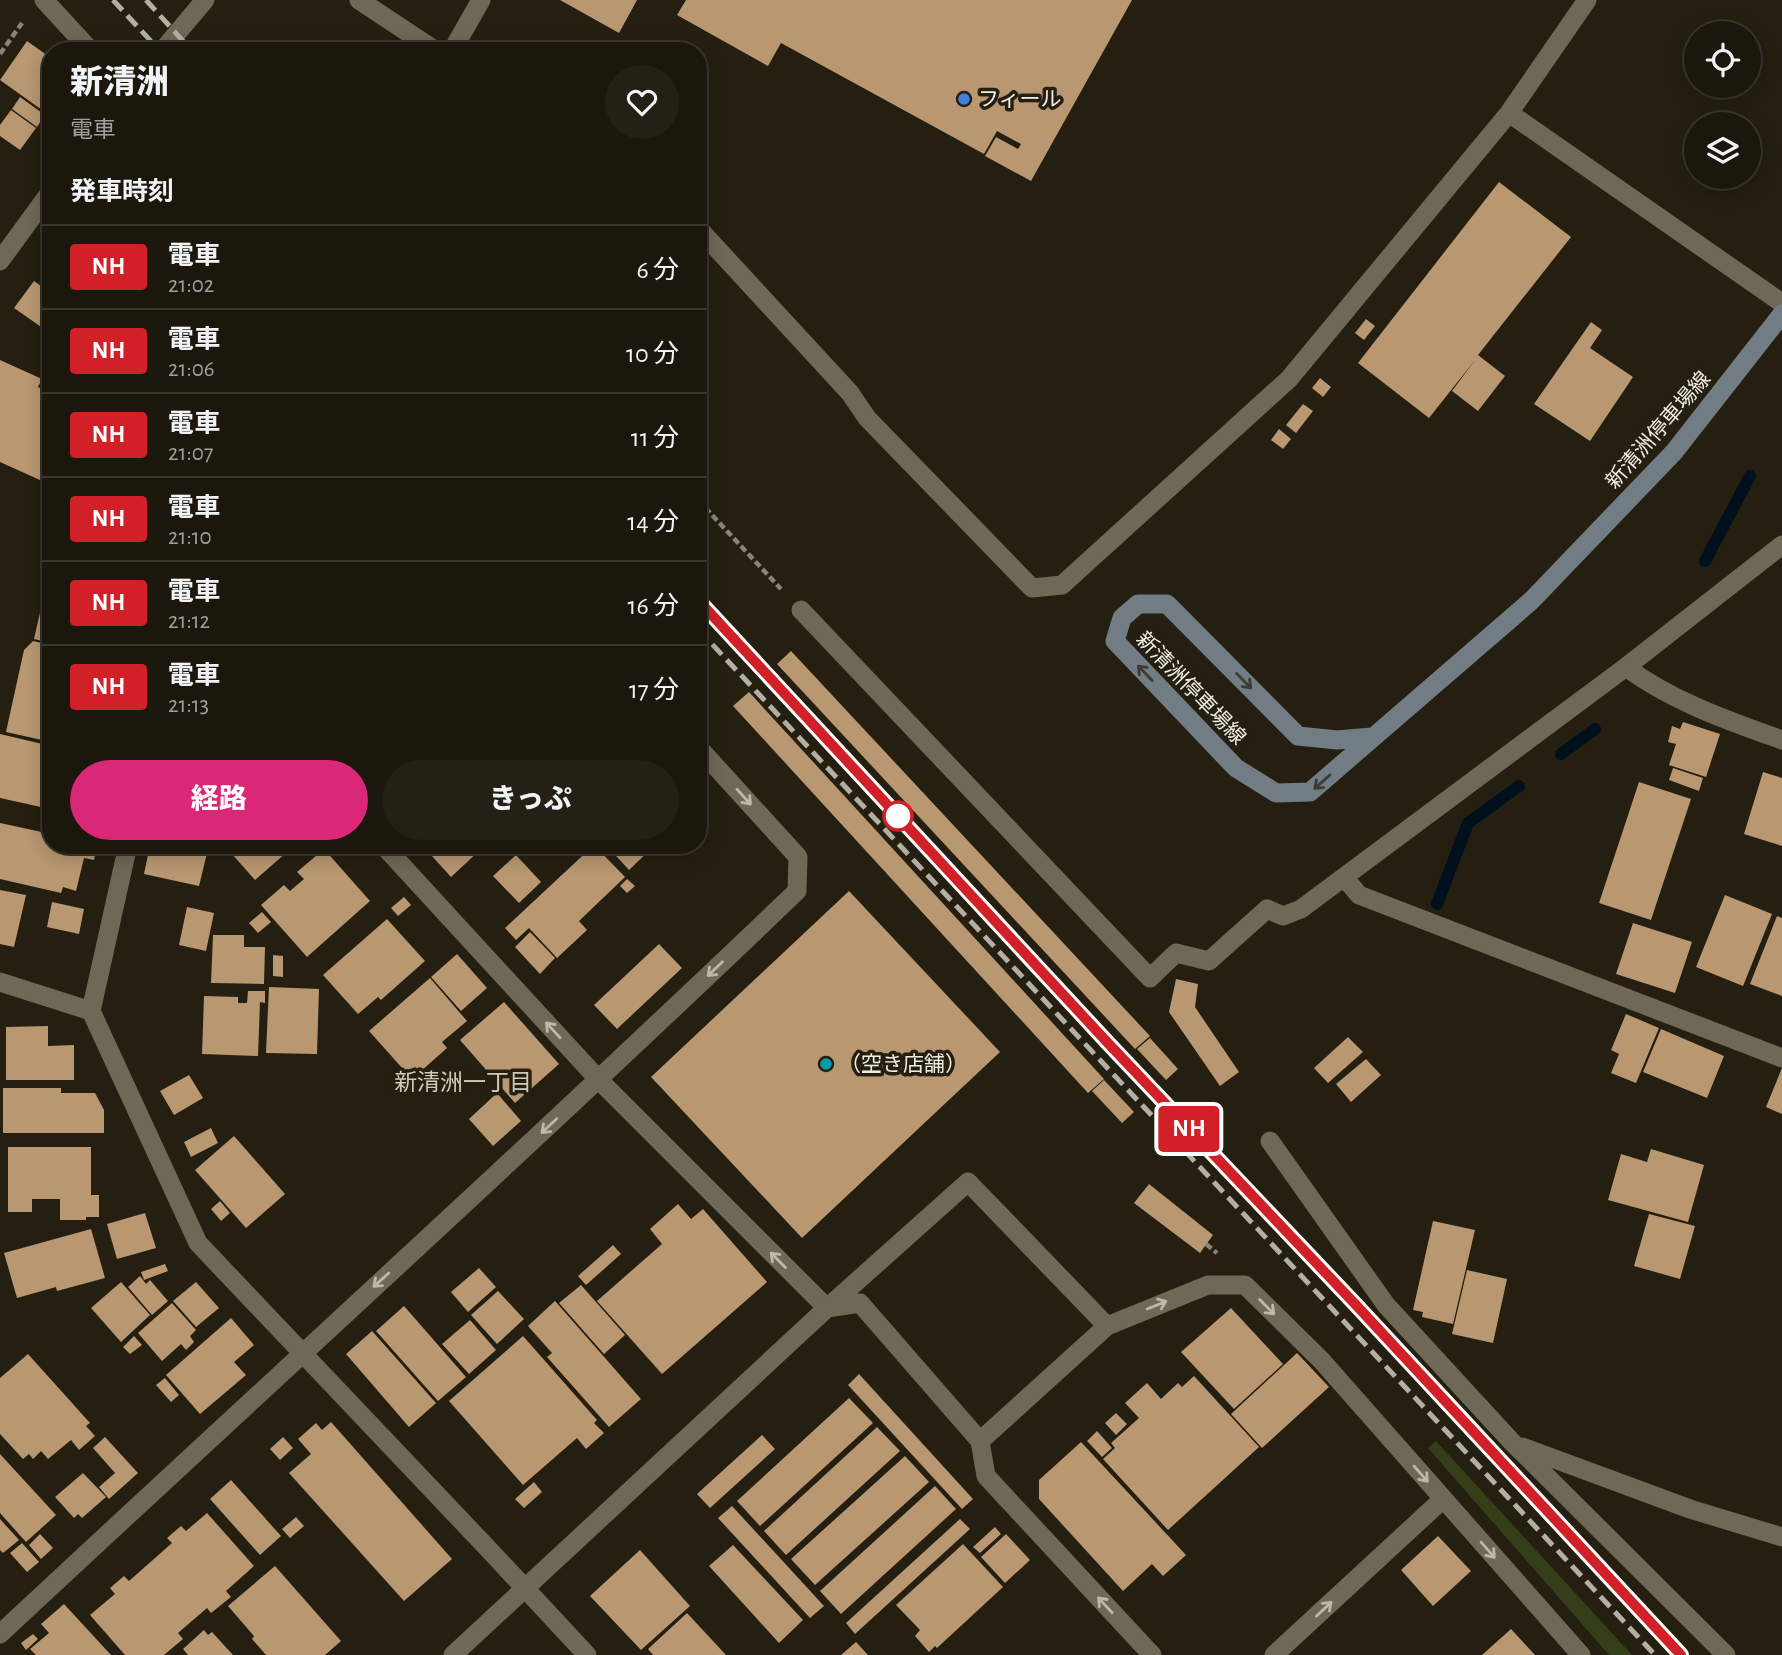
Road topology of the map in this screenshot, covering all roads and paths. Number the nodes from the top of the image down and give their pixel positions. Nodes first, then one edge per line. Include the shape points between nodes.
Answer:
1 (44, 0) edge
2 (205, 0) edge
3 (359, 0) edge
4 (481, 0) edge
5 (1587, 0) edge
6 (23, 22) dead end
7 (83, 42) edge
8 (170, 42) edge
9 (422, 42) edge
10 (457, 42) edge
11 (0, 54) edge
12 (1508, 113) junction
13 (42, 203) edge
14 (707, 238) edge
15 (0, 261) edge
16 (1782, 303) edge
17 (1782, 314) edge
18 (707, 510) edge
19 (1782, 545) edge
20 (801, 610) joint
21 (1626, 667) junction
22 (1373, 737) junction
23 (1782, 740) edge
24 (707, 757) edge
25 (126, 854) edge
26 (391, 854) edge
27 (1344, 877) junction
28 (0, 982) edge
29 (91, 1011) junction
30 (1782, 1058) edge
31 (599, 1080) junction
32 (1270, 1141) dead end
33 (827, 1308) junction
34 (1107, 1326) junction
35 (302, 1352) junction
36 (980, 1441) junction
37 (1517, 1446) junction
38 (1443, 1499) junction
39 (1782, 1537) edge
40 (526, 1587) junction
41 (0, 1634) edge
42 (453, 1655) edge
43 (587, 1655) edge
44 (1152, 1655) edge
45 (1274, 1655) edge
46 (1581, 1655) edge
47 (1726, 1655) edge

1 - 7 street
2 - 8 street
3 - 9 street
4 - 10 street
5 - 12 street
6 - 11 path
12 - 14 street via 1289,379 1062,585 1032,588 867,418 850,393
12 - 16 street
13 - 15 street
17 - 22 main road, 新清洲停車場線 via 1674,452 1531,601
18 - 20 path
19 - 21 street
20 - 27 street via 1150,978 1176,953 1209,961 1267,909 1283,916 1301,909
21 - 23 street via 1646,682
21 - 27 street
22 -> 22 main road, 新清洲停車場線 via 1310,792 1276,793 1236,768 1115,642 1122,618 1138,604 1167,604 1298,736
24 -> 31 street via 798,857 797,891
25 - 29 street
31 -> 26 street
27 - 30 street via 1359,895
28 - 29 street
29 - 35 street via 198,1242
33 -> 31 street
31 -> 35 street
32 - 37 street via 1386,1305
33 - 34 street via 968,1182
33 - 36 street via 860,1303
33 - 40 street
34 - 36 street
34 -> 38 street via 1208,1284 1245,1285 1322,1362
35 - 40 street
35 - 41 street
44 -> 36 street via 986,1476
37 - 39 street
37 - 47 street
45 -> 38 street
38 -> 46 street
40 - 42 street
40 - 43 street

